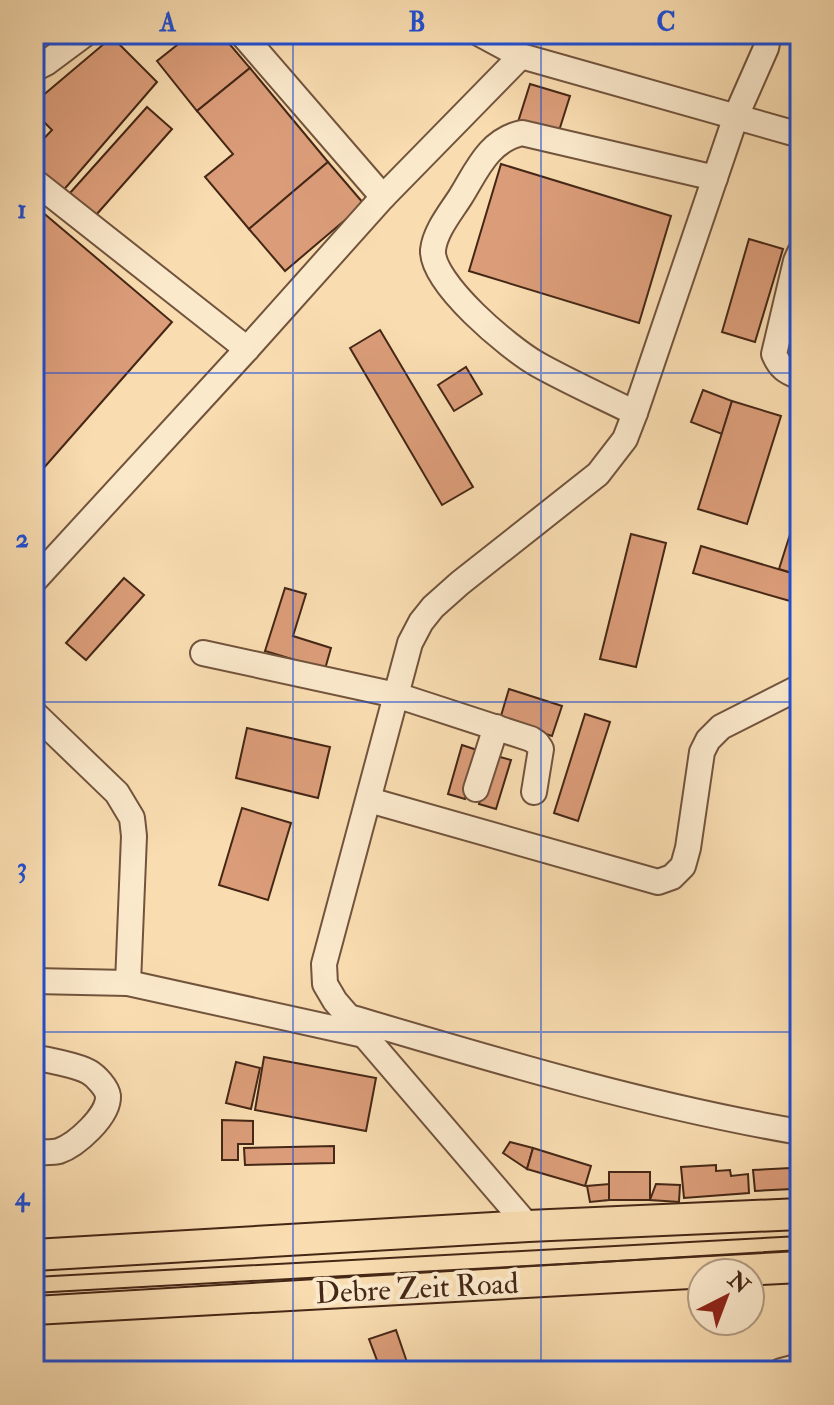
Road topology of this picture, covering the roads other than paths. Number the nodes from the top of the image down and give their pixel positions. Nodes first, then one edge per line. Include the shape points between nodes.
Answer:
1 (85, 34) edge
2 (242, 34) edge
3 (480, 34) edge
4 (769, 34) edge
5 (521, 56) junction
6 (34, 69) edge
7 (736, 116) junction
8 (800, 135) edge
9 (715, 178) junction
10 (34, 181) edge
11 (383, 197) junction
12 (800, 252) edge
13 (247, 349) junction
14 (800, 377) edge
15 (635, 413) junction
16 (34, 581) edge
17 (203, 653) dead end
18 (800, 687) edge
19 (396, 695) junction
20 (34, 713) edge
21 (496, 727) junction
22 (476, 789) dead end
23 (534, 792) dead end
24 (369, 800) junction
25 (34, 981) edge
26 (128, 983) junction
27 (356, 1026) junction
28 (34, 1058) edge
29 (800, 1132) edge
30 (34, 1152) edge
31 (800, 1214) edge
32 (528, 1226) junction
33 (34, 1255) edge
34 (800, 1267) edge
35 (34, 1309) edge
36 (800, 1366) edge
37 (781, 1371) edge

1 - 6 street
2 - 11 street
3 - 5 street
4 - 7 street
5 - 7 street
5 - 11 street
7 - 8 street
7 - 9 street
9 - 15 street
9 - 15 street via 522,133 498,142 486,156 436,237 437,269 498,336 535,362
10 - 13 street
11 - 13 street
12 - 14 street via 774,354 785,372
13 - 16 street
15 - 19 street via 625,439 598,474 433,607 410,643
17 - 19 street
18 - 24 street via 721,727 708,740 683,866 658,882
19 - 21 street
19 - 24 street
20 - 26 street via 117,793 132,818
21 - 22 street
21 - 23 street via 531,739 541,749
24 - 27 street via 324,964 325,984
25 - 26 street
26 - 27 street
27 - 29 street via 555,1078
27 - 32 street
28 - 30 street via 88,1071 108,1096 95,1124 77,1141 58,1151
31 - 32 main road, Debre Zeit Road
32 - 33 main road, Debre Zeit Road
34 - 35 main road, Debre Zeit Road
36 - 37 street

